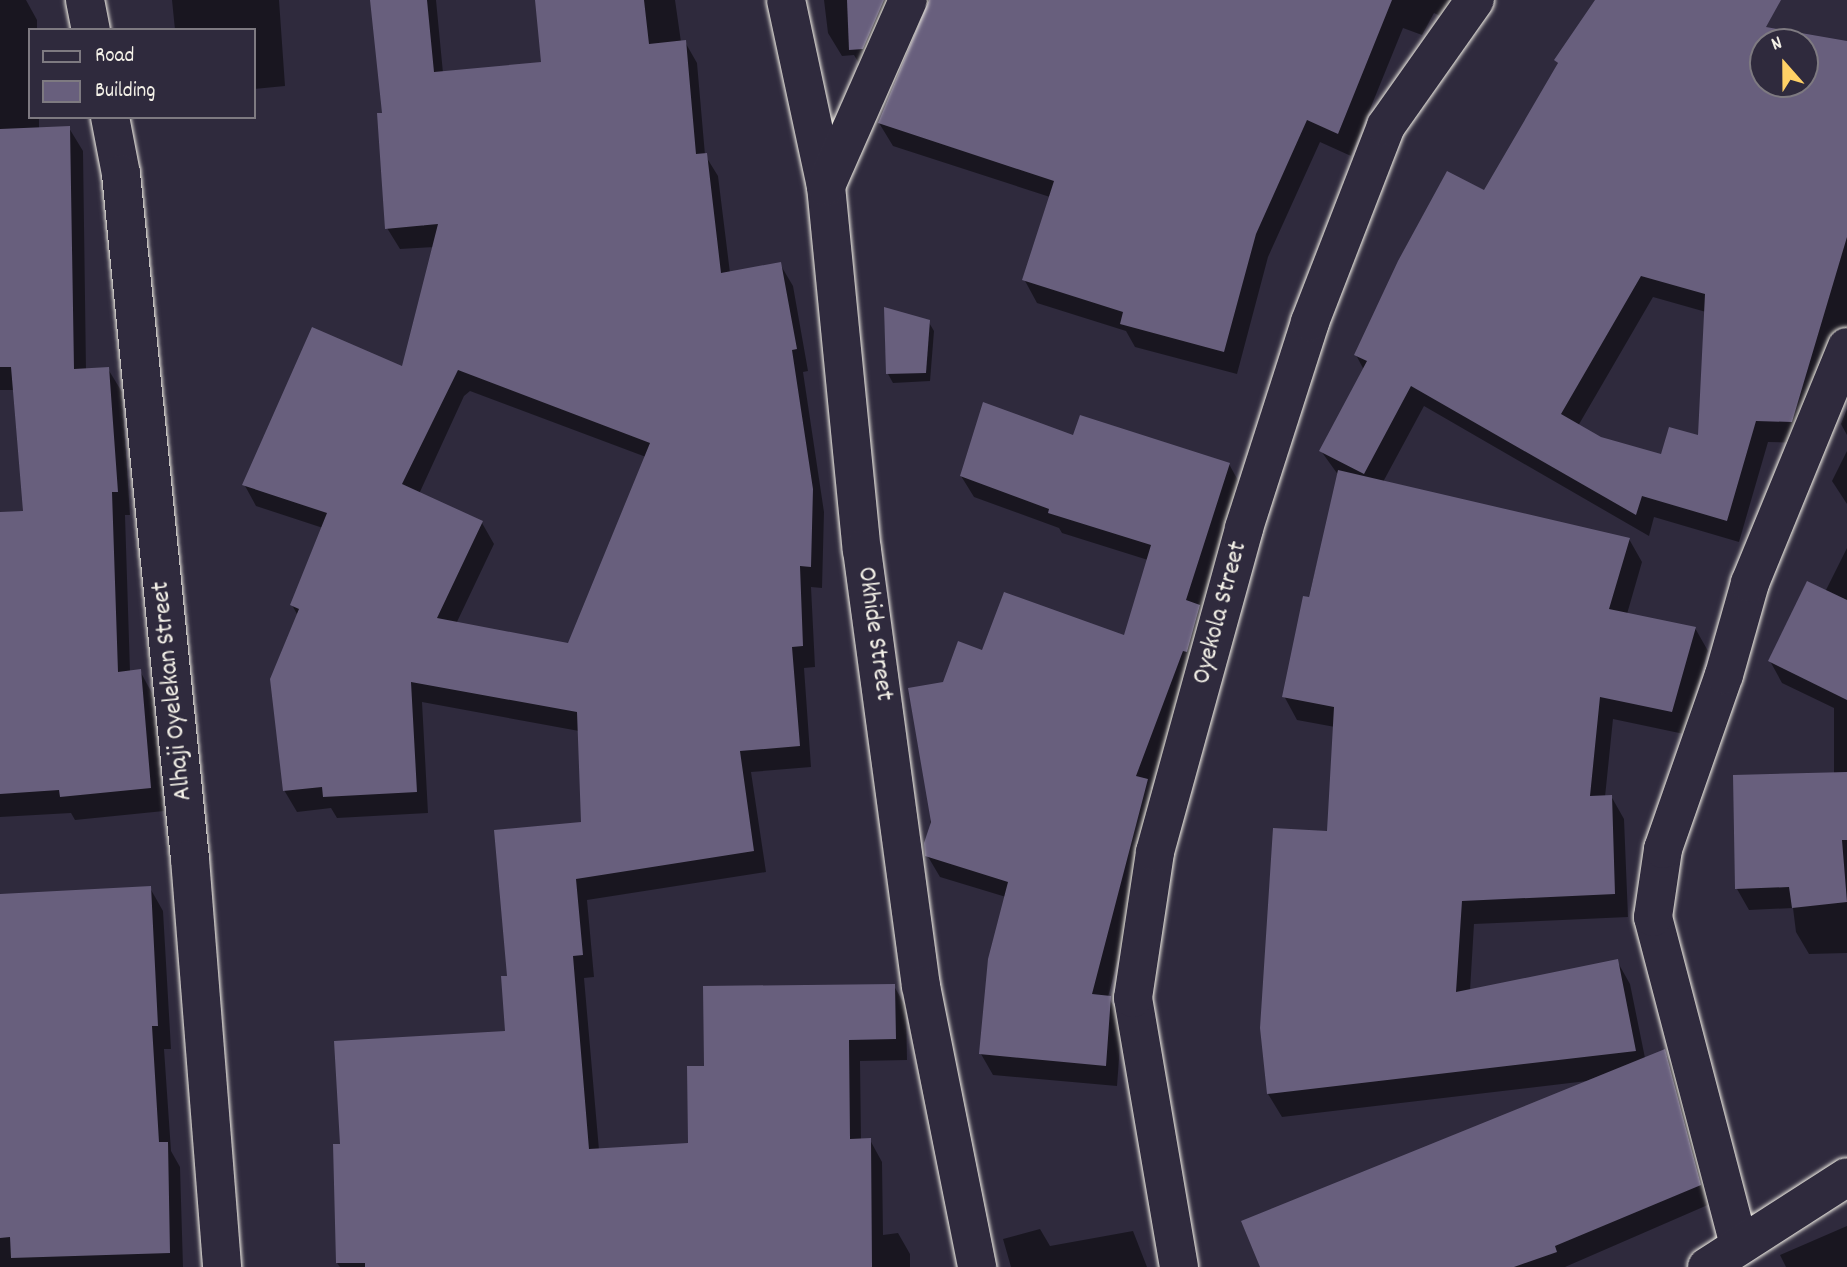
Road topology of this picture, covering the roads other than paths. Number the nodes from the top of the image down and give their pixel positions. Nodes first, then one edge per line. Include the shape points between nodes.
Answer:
1 (85, 0) edge
2 (786, 0) edge
3 (908, 0) edge
4 (1475, 0) edge
5 (92, 28) edge
6 (110, 119) edge
7 (826, 186) junction
8 (1847, 347) edge
9 (1847, 1177) edge
10 (1739, 1245) junction
11 (222, 1267) edge
12 (977, 1267) edge
13 (1179, 1267) edge
14 (1707, 1267) edge

1 - 5 street
2 - 7 street, Okhide Street
3 - 7 street
4 - 13 street, Oyekola Street via 1386,126 1310,323 1244,528 1155,852 1133,998
6 - 11 street, Alhaji Oyelekan Street via 121,174 190,859
7 - 12 street, Okhide Street via 862,550 919,972
8 - 10 street via 1750,583 1724,675 1663,849 1653,917
9 - 10 street
10 - 14 street

